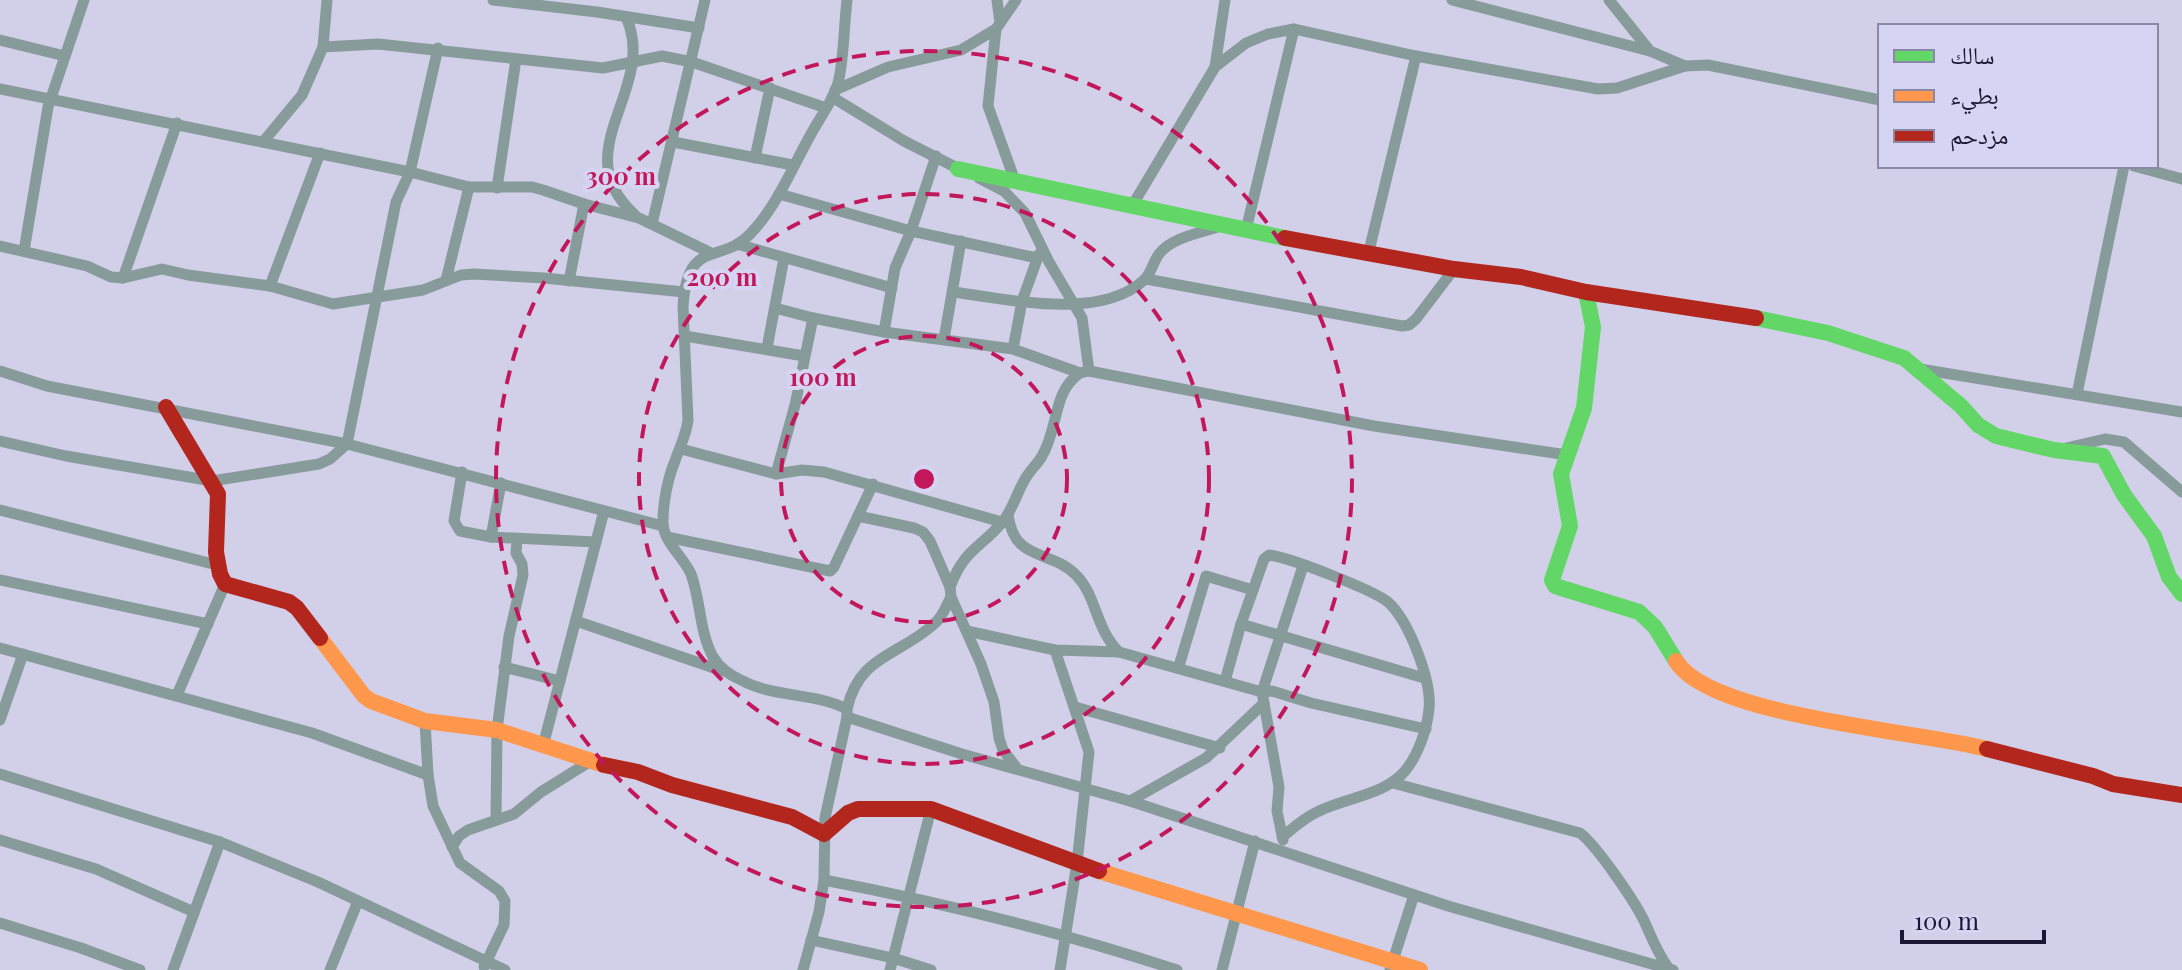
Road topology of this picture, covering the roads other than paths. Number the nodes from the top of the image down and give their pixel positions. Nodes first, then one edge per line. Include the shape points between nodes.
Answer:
1 (84, 0) edge
2 (327, 0) edge
3 (493, 0) edge
4 (705, 0) edge
5 (847, 0) edge
6 (997, 0) edge
7 (1016, 0) edge
8 (1225, 0) edge
9 (1452, 0) edge
10 (1609, 0) edge
11 (508, 1) edge
12 (589, 5) edge
13 (626, 17) junction
14 (998, 26) junction
15 (699, 28) junction
16 (1294, 29) junction
17 (0, 40) edge
18 (323, 47) junction
19 (438, 48) junction
20 (1650, 51) junction
21 (65, 56) junction
22 (1416, 56) junction
23 (516, 59) junction
24 (634, 62) junction
25 (692, 62) junction
26 (1685, 66) junction
27 (1215, 67) junction
28 (770, 88) junction
29 (0, 89) edge
30 (50, 98) junction
31 (831, 98) junction
32 (1878, 100) edge
33 (177, 123) junction
34 (263, 142) junction
35 (673, 142) junction
36 (320, 153) junction
37 (936, 156) junction
38 (755, 158) junction
39 (793, 165) junction
40 (2124, 168) edge
41 (2141, 168) edge
42 (958, 169) junction
43 (410, 172) junction
44 (2182, 179) edge
45 (1015, 181) junction
46 (469, 187) junction
47 (497, 188) junction
48 (779, 194) junction
49 (584, 204) junction
50 (1132, 206) junction
51 (639, 218) junction
52 (652, 224) junction
53 (1222, 226) junction
54 (1246, 230) junction
55 (911, 231) junction
56 (961, 241) junction
57 (737, 244) junction
58 (0, 246) edge
59 (24, 251) junction
60 (1369, 251) junction
61 (1040, 252) junction
62 (711, 253) junction
63 (784, 258) junction
64 (1454, 269) junction
65 (123, 278) junction
66 (1146, 279) junction
67 (446, 280) junction
68 (569, 281) junction
69 (270, 286) junction
70 (892, 288) junction
71 (684, 292) junction
72 (953, 292) junction
73 (1586, 292) junction
74 (378, 299) junction
75 (1022, 301) junction
76 (1074, 304) junction
77 (775, 308) junction
78 (813, 318) junction
79 (884, 332) junction
80 (685, 336) junction
81 (944, 339) junction
82 (767, 348) junction
83 (1013, 349) junction
84 (804, 356) junction
85 (1920, 369) junction
86 (0, 371) edge
87 (1085, 372) junction
88 (2077, 394) junction
89 (166, 407) junction
90 (2182, 412) edge
91 (0, 441) edge
92 (347, 444) junction
93 (681, 449) junction
94 (2054, 450) junction
95 (1567, 455) junction
96 (462, 472) junction
97 (776, 474) junction
98 (212, 481) junction
99 (501, 483) junction
100 (873, 484) junction
101 (2182, 492) edge
102 (0, 510) edge
103 (604, 511) junction
104 (858, 516) junction
105 (1005, 518) junction
106 (664, 532) junction
107 (491, 537) junction
108 (517, 539) junction
109 (596, 542) junction
110 (217, 565) junction
111 (1303, 566) junction
112 (0, 580) edge
113 (225, 584) junction
114 (1253, 590) junction
115 (951, 592) junction
116 (2182, 594) edge
117 (576, 621) junction
118 (208, 624) junction
119 (1241, 624) junction
120 (967, 631) junction
121 (1280, 635) junction
122 (0, 648) edge
123 (1055, 650) junction
124 (1119, 652) junction
125 (23, 654) junction
126 (1179, 666) junction
127 (504, 667) junction
128 (724, 671) junction
129 (1424, 678) junction
130 (560, 681) junction
131 (1225, 681) junction
132 (177, 695) junction
133 (1263, 698) junction
134 (1075, 707) junction
135 (847, 713) junction
136 (0, 720) edge
137 (425, 721) junction
138 (1426, 729) junction
139 (497, 730) junction
140 (543, 746) junction
141 (1220, 748) junction
142 (589, 762) junction
143 (1017, 768) junction
144 (0, 774) edge
145 (428, 775) junction
146 (1393, 783) junction
147 (1084, 789) junction
148 (2182, 795) edge
149 (1130, 801) junction
150 (931, 809) junction
151 (496, 820) junction
152 (824, 834) junction
153 (1282, 837) junction
154 (0, 840) edge
155 (1255, 841) junction
156 (220, 842) junction
157 (452, 847) junction
158 (1286, 852) junction
159 (1077, 863) junction
160 (824, 880) junction
161 (1414, 895) junction
162 (909, 897) junction
163 (358, 901) junction
164 (194, 912) junction
165 (1236, 915) junction
166 (0, 923) edge
167 (1066, 935) junction
168 (811, 940) junction
169 (892, 964) edge
170 (1391, 966) edge
171 (484, 967) edge
172 (1671, 969) edge
173 (140, 970) edge
174 (173, 970) edge
175 (330, 970) edge
176 (505, 970) edge
177 (803, 970) edge
178 (931, 970) edge
179 (1060, 970) edge
180 (1177, 970) edge
181 (1222, 970) edge
182 (1420, 970) edge

1 - 21 street
2 - 18 street
3 - 11 street
4 - 15 street
5 - 31 street via 839,81
6 - 14 street
7 - 14 street
8 - 27 street
9 - 20 street
10 - 20 street
11 - 12 street
12 - 13 street
13 - 15 street
13 - 24 street
14 - 31 street via 961,50 888,67
14 - 45 street via 988,106
15 - 25 street
16 - 22 street
16 - 27 street via 1246,43
16 - 54 street
17 - 21 street
18 - 19 street
18 - 34 street via 295,105
19 - 23 street
19 - 43 street
20 - 26 street
21 - 30 street
22 - 26 street via 1598,89
22 - 60 street
23 - 24 street via 603,68
23 - 47 street
24 - 25 street via 652,56
24 - 51 street via 606,164 614,192
25 - 28 street
25 - 35 street
26 - 32 street via 1708,65
27 - 50 street
28 - 31 street
28 - 38 street
29 - 30 street
30 - 33 street
30 - 59 street
31 - 37 street
31 - 39 street
33 - 34 street
33 - 65 street
34 - 36 street
35 - 38 street
35 - 52 street
36 - 43 street
36 - 69 street
37 - 42 street
37 - 55 street
38 - 39 street
39 - 48 street
40 - 88 street
41 - 44 street
42 - 45 street
42 - 61 street via 1017,203
43 - 46 street
43 - 74 street via 396,202
45 - 50 street
46 - 47 street
46 - 67 street
47 - 49 street via 532,187
48 - 55 street
48 - 57 street via 751,235
49 - 51 street
49 - 68 street
50 - 53 street
51 - 52 street
52 - 62 street
53 - 54 street
53 - 66 street via 1166,247
54 - 60 street
55 - 56 street
55 - 70 street
56 - 61 street
56 - 72 street
57 - 62 street
57 - 63 street
58 - 59 street
59 - 65 street
60 - 64 street
61 - 75 street
61 - 76 street
62 - 71 street via 696,262
63 - 70 street
63 - 77 street
64 - 66 street via 1416,319 1402,326
64 - 73 street
65 - 69 street via 162,269
66 - 76 street via 1110,300
67 - 68 street via 474,274
67 - 74 street
68 - 71 street
69 - 74 street via 333,304
70 - 79 street
71 - 80 street
72 - 75 street
72 - 81 street
73 - 85 street via 1781,322 1895,354
73 - 95 street via 1593,327 1580,424
74 - 92 street
75 - 76 street
75 - 83 street
76 - 87 street via 1082,318
77 - 78 street
77 - 82 street
78 - 79 street
78 - 84 street
79 - 81 street
80 - 82 street
80 - 93 street via 688,420
81 - 83 street
82 - 84 street
83 - 87 street
84 - 97 street
85 - 88 street
85 - 94 street via 1996,436
86 - 89 street via 47,386
87 - 95 street via 1374,426
87 - 105 street via 1065,388 1046,448
88 - 90 street
89 - 92 street
89 - 98 street
91 - 98 street
92 - 96 street
92 - 98 street via 319,464
93 - 97 street
93 - 106 street via 674,461
94 - 101 street via 2105,439 2124,442
94 - 116 street via 2103,456 2154,536 2169,577
95 - 148 street via 1561,474 1570,526 1552,580 1555,586 1639,612 1655,627 1683,673 1700,685 1785,714 1956,741 2113,784
96 - 99 street
96 - 107 street via 454,526
97 - 100 street via 812,469
98 - 110 street via 220,508
99 - 103 street
99 - 107 street
100 - 104 street
100 - 105 street
102 - 110 street
103 - 106 street
103 - 109 street
104 - 106 street via 830,571
104 - 115 street via 923,532
105 - 115 street via 963,559
105 - 124 street via 1025,549 1062,565 1083,583 1107,640
106 - 128 street via 692,577 705,637
107 - 108 street
108 - 109 street
108 - 127 street via 523,575
109 - 117 street
110 - 113 street
111 - 114 street via 1269,555
111 - 121 street
111 - 129 street via 1389,603 1412,638
112 - 118 street
113 - 118 street
113 - 137 street via 289,602 364,696
114 - 119 street
114 - 126 street via 1206,576
115 - 120 street
115 - 135 street via 935,624 867,668 850,693
117 - 128 street
117 - 130 street
118 - 132 street
119 - 121 street
119 - 131 street
120 - 123 street
120 - 143 street via 994,702 1003,750
121 - 129 street
121 - 133 street
122 - 125 street
123 - 124 street
123 - 134 street
124 - 126 street
125 - 132 street
125 - 136 street
126 - 131 street
127 - 130 street
127 - 139 street
128 - 135 street via 755,687 817,697
129 - 138 street via 1430,708
130 - 140 street
131 - 133 street
132 - 145 street via 312,733
133 - 138 street via 1272,691
133 - 141 street
133 - 153 street
134 - 141 street
134 - 147 street via 1089,752
135 - 143 street
135 - 152 street
137 - 139 street
137 - 145 street
138 - 146 street via 1411,763
139 - 140 street
139 - 151 street
140 - 142 street
141 - 149 street
142 - 151 street via 514,814
142 - 152 street via 792,817
143 - 147 street
144 - 156 street
145 - 157 street via 433,806
146 - 153 street via 1315,813
146 - 172 street via 1580,833 1639,913
147 - 149 street
147 - 159 street
149 - 155 street
150 - 152 street via 858,809
150 - 159 street
150 - 162 street
151 - 157 street via 468,830
152 - 160 street
153 - 158 street
154 - 164 street via 96,869
155 - 158 street
155 - 165 street
156 - 163 street
156 - 164 street
157 - 171 street via 460,863 505,901 504,925
158 - 161 street
159 - 165 street
159 - 167 street
160 - 162 street
160 - 168 street
161 - 170 street
161 - 172 street
162 - 167 street
162 - 169 street
163 - 171 street
163 - 175 street
164 - 174 street
165 - 170 street
165 - 181 street
166 - 173 street
167 - 179 street
167 - 180 street
168 - 169 street
168 - 177 street
169 - 178 street
170 - 182 street
171 - 176 street

